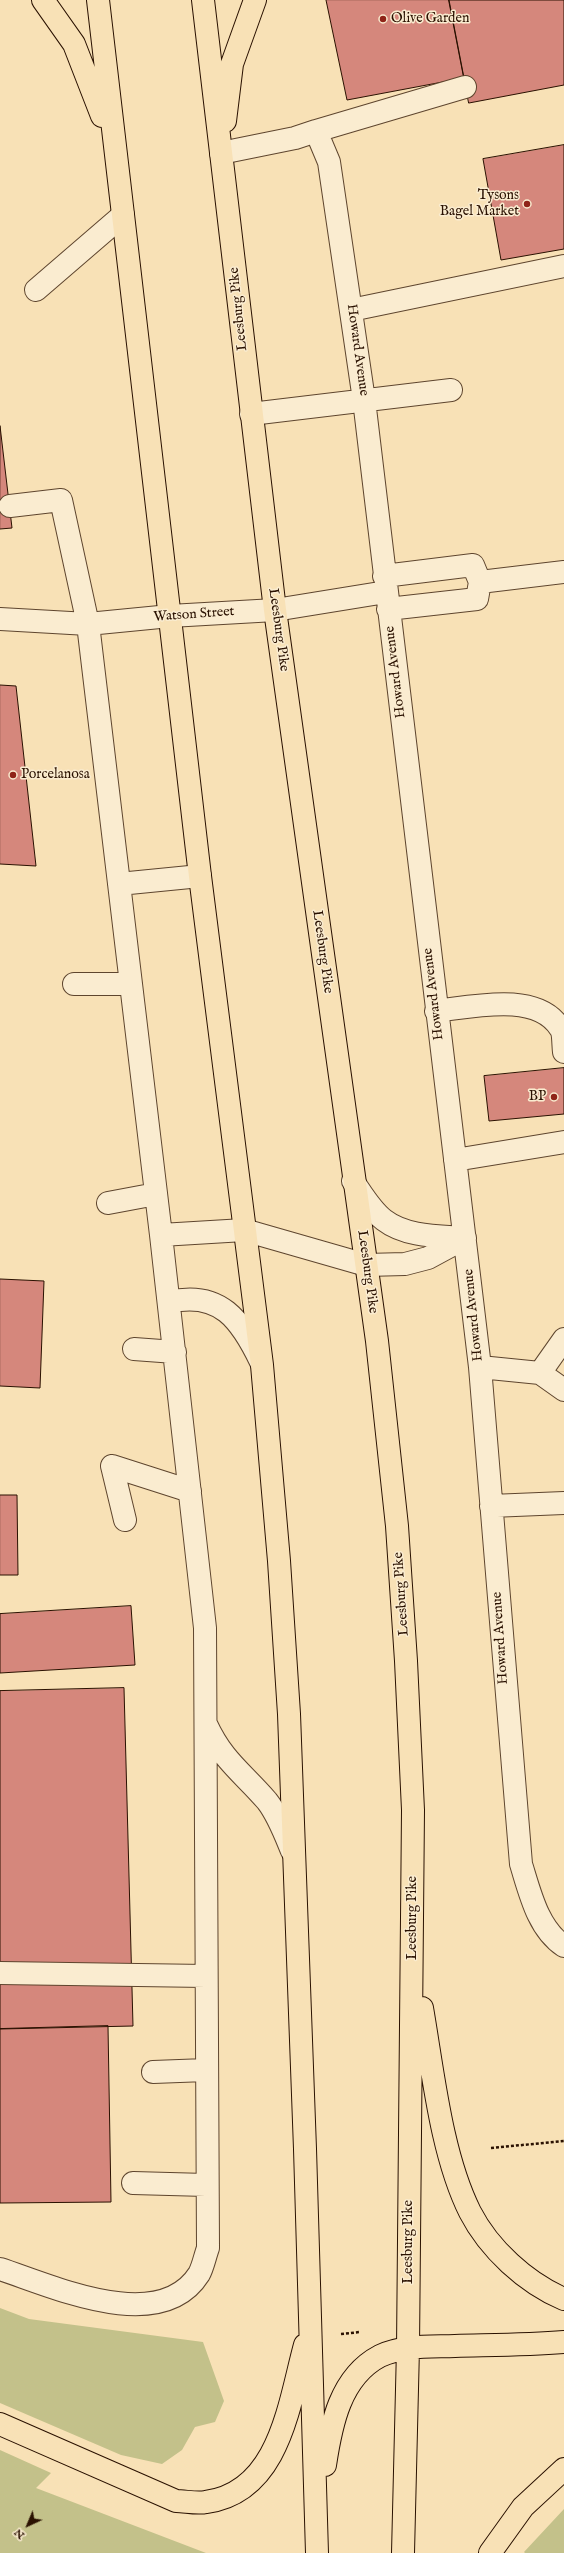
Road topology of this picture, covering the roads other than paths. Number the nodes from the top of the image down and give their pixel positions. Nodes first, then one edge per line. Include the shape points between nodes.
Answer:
1 (43, 0) edge
2 (98, 0) edge
3 (203, 0) edge
4 (255, 0) edge
5 (466, 87) dead end
6 (316, 131) junction
7 (221, 154) junction
8 (117, 168) junction
9 (122, 215) junction
10 (564, 266) edge
11 (36, 290) dead end
12 (351, 310) junction
13 (451, 390) dead end
14 (364, 400) junction
15 (251, 414) junction
16 (10, 506) dead end
17 (564, 572) edge
18 (477, 582) junction
19 (386, 592) junction
20 (276, 610) junction
21 (170, 616) junction
22 (0, 619) edge
23 (88, 624) junction
24 (200, 876) junction
25 (119, 884) junction
26 (74, 984) dead end
27 (131, 984) junction
28 (436, 1011) junction
29 (564, 1052) edge
30 (564, 1142) edge
31 (455, 1160) junction
32 (353, 1181) junction
33 (156, 1194) junction
34 (108, 1203) dead end
35 (244, 1230) junction
36 (161, 1235) junction
37 (465, 1238) junction
38 (366, 1265) junction
39 (169, 1302) junction
40 (564, 1339) edge
41 (134, 1349) dead end
42 (175, 1352) junction
43 (262, 1365) junction
44 (480, 1367) junction
45 (540, 1373) junction
46 (564, 1390) edge
47 (190, 1491) junction
48 (564, 1503) edge
49 (491, 1506) junction
50 (125, 1520) dead end
51 (205, 1721) junction
52 (292, 1851) junction
53 (564, 1946) edge
54 (413, 1960) junction
55 (0, 1972) edge
56 (206, 1976) junction
57 (206, 2070) junction
58 (153, 2072) dead end
59 (133, 2183) dead end
60 (206, 2184) junction
61 (0, 2269) edge
62 (564, 2299) edge
63 (311, 2325) junction
64 (564, 2342) edge
65 (408, 2348) junction
66 (0, 2424) edge
67 (564, 2469) edge
68 (317, 2524) junction
69 (317, 2553) edge
70 (403, 2553) edge
71 (490, 2553) edge

1 - 8 highway via 74,44 96,97
2 - 8 highway
3 - 7 highway, Leesburg Pike
4 - 7 highway via 232,64
5 - 6 street
6 - 7 street
6 - 12 street, Howard Avenue via 329,162
7 - 15 highway, Leesburg Pike
8 - 9 highway
9 - 11 street
9 - 21 highway
10 - 12 street
12 - 14 street, Howard Avenue
13 - 14 street
14 - 15 street
14 - 19 street, Howard Avenue
15 - 20 highway, Leesburg Pike
16 - 23 street via 61,500
17 - 18 street
18 - 19 street
18 - 19 street
19 - 20 street, Watson Street
19 - 28 street, Howard Avenue
20 - 21 street, Watson Street
20 - 32 highway, Leesburg Pike
21 - 23 street, Watson Street
21 - 24 highway
22 - 23 street, Watson Street
23 - 25 street
24 - 25 street
24 - 35 highway
25 - 27 street
26 - 27 street
27 - 33 street
28 - 29 street via 510,1003 542,1010 561,1028
28 - 31 street, Howard Avenue
30 - 31 street
31 - 37 street, Howard Avenue
32 - 37 street via 384,1220 401,1229 423,1235
32 - 38 highway, Leesburg Pike
33 - 34 street
33 - 36 street
35 - 36 street
35 - 38 street
35 - 43 highway
36 - 39 street
37 - 38 street via 428,1258 404,1264
37 - 44 street, Howard Avenue
38 - 54 highway, Leesburg Pike via 397,1526 413,1810
39 - 42 street
39 - 43 street via 193,1298 218,1305 240,1326
40 - 45 street
41 - 42 street
42 - 47 street
43 - 52 highway via 279,1561 287,1691
44 - 45 street
44 - 49 street, Howard Avenue
45 - 46 street
47 - 50 street via 112,1466
47 - 51 street via 205,1628
48 - 49 street
49 - 53 street, Howard Avenue via 521,1864 534,1904 552,1938
51 - 52 street via 216,1745 231,1765 268,1802
51 - 56 street
52 - 63 highway
54 - 62 highway via 441,2114 454,2169 470,2212 493,2245 520,2273 551,2294
54 - 65 highway, Leesburg Pike
55 - 56 street
56 - 57 street
57 - 58 street
57 - 60 street
59 - 60 street
60 - 61 street via 208,2248 198,2274 181,2291 155,2303 120,2305
63 - 66 highway via 279,2438 270,2458 255,2479 229,2495 206,2502 176,2500
63 - 68 highway
64 - 65 highway
65 - 68 highway via 380,2356 362,2371 338,2404 328,2440
65 - 70 highway, Leesburg Pike
67 - 71 highway via 523,2507
68 - 69 highway

